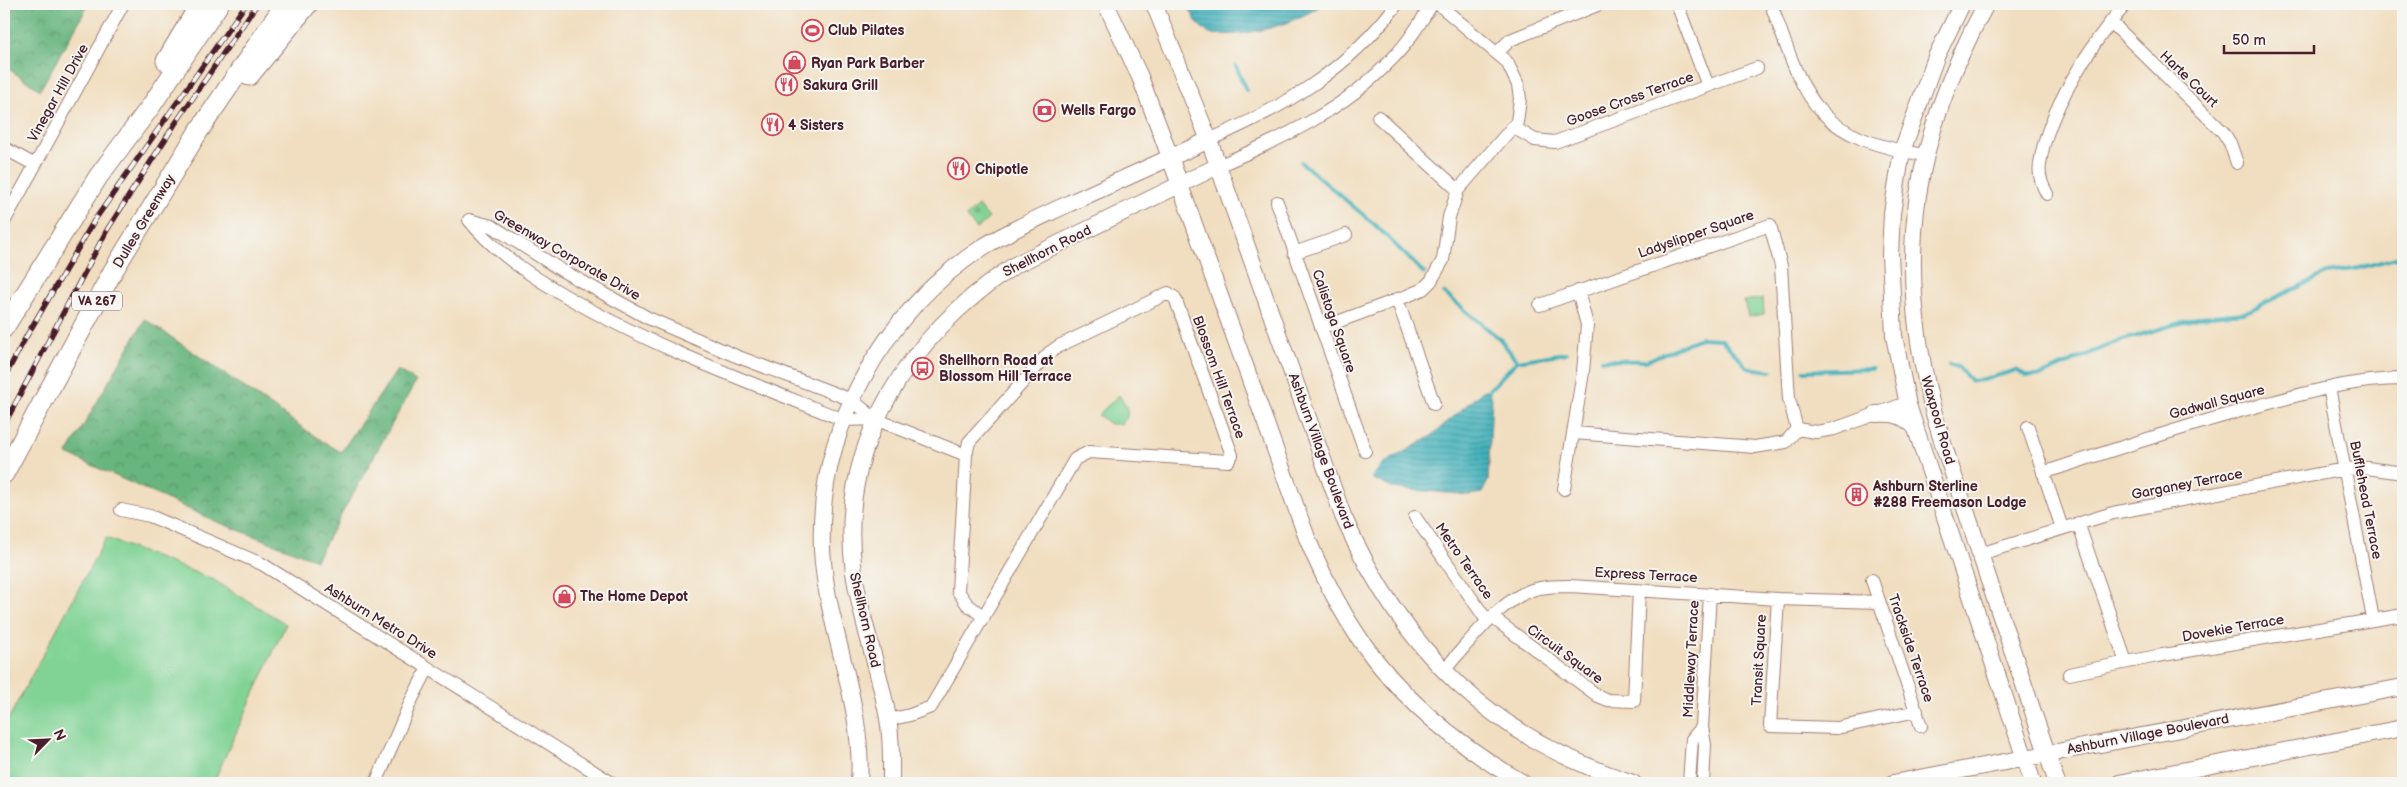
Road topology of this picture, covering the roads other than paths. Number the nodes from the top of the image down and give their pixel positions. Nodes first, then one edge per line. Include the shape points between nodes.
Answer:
1 (123, 4) edge
2 (200, 4) edge
3 (219, 4) edge
4 (285, 4) edge
5 (308, 4) edge
6 (1106, 4) edge
7 (1154, 4) edge
8 (1397, 4) edge
9 (1432, 4) edge
10 (1438, 4) edge
11 (1598, 4) edge
12 (1677, 4) edge
13 (1771, 4) edge
14 (1962, 4) edge
15 (1986, 4) edge
16 (2126, 4) edge
17 (2111, 22) junction
18 (1498, 53) junction
19 (1757, 68) dead end
20 (1708, 86) junction
21 (1378, 117) dead end
22 (1514, 127) junction
23 (198, 132) junction
24 (1209, 140) junction
25 (4, 148) edge
26 (1902, 151) junction
27 (1925, 154) junction
28 (1170, 158) junction
29 (2237, 163) dead end
30 (35, 165) junction
31 (1218, 166) junction
32 (98, 177) junction
33 (1180, 184) junction
34 (1458, 190) junction
35 (2047, 194) dead end
36 (1277, 202) dead end
37 (4, 222) edge
38 (1346, 235) dead end
39 (1294, 253) junction
40 (1578, 291) junction
41 (1397, 299) junction
42 (1540, 304) dead end
43 (4, 328) edge
44 (1320, 328) junction
45 (2403, 378) edge
46 (2329, 387) junction
47 (852, 400) junction
48 (1434, 404) dead end
49 (1908, 405) junction
50 (1876, 414) junction
51 (875, 419) junction
52 (844, 420) junction
53 (1916, 427) junction
54 (2028, 427) dead end
55 (1797, 429) junction
56 (1574, 433) junction
57 (1942, 438) junction
58 (1365, 451) dead end
59 (966, 455) junction
60 (2345, 469) junction
61 (2043, 473) junction
62 (2403, 473) edge
63 (4, 474) edge
64 (1564, 490) dead end
65 (121, 510) dead end
66 (1415, 517) dead end
67 (2078, 523) junction
68 (2062, 528) junction
69 (1980, 554) junction
70 (1872, 580) dead end
71 (1638, 590) junction
72 (1710, 594) junction
73 (1778, 599) junction
74 (1879, 602) junction
75 (2403, 615) edge
76 (984, 617) junction
77 (2374, 619) junction
78 (1490, 620) junction
79 (2126, 662) junction
80 (428, 668) junction
81 (1444, 670) junction
82 (2069, 674) dead end
83 (2403, 687) edge
84 (1917, 711) junction
85 (888, 720) junction
86 (1922, 726) dead end
87 (1702, 727) junction
88 (2403, 728) edge
89 (2047, 753) junction
90 (2024, 757) junction
91 (376, 783) edge
92 (612, 783) edge
93 (859, 783) edge
94 (891, 783) edge
95 (1523, 783) edge
96 (1633, 783) edge
97 (1689, 783) edge
98 (1703, 783) edge
99 (1893, 783) edge
100 (2033, 783) edge
101 (2057, 783) edge
102 (2119, 783) edge

1 - 30 street, Vinegar Hill Drive
2 - 32 highway
3 - 32 highway via 151,106
4 - 23 highway, Dulles Greenway / VA 267
5 - 23 highway
6 - 28 main road via 1140,77
7 - 24 main road, Ashburn Village Boulevard
8 - 24 street via 1371,37 1332,72 1294,98
9 - 31 street, Shellhorn Road via 1411,38 1393,59 1342,102 1315,120
10 - 18 street
11 - 18 street via 1510,40
12 - 20 street
13 - 26 street via 1795,72 1816,107 1829,121 1846,131
14 - 26 main road, Waxpool Road via 1936,57
15 - 27 main road, Waxpool Road via 1953,71
16 - 17 street
17 - 29 street, Harte Court via 2223,132
17 - 35 street via 2075,77 2052,124 2039,166
18 - 22 street via 1507,62 1518,85 1519,113
19 - 20 street, Goose Cross Terrace
20 - 22 street, Goose Cross Terrace via 1555,142 1535,140
21 - 34 street
22 - 34 street
23 - 63 highway, Dulles Greenway / VA 267 via 114,271
24 - 28 main road
24 - 31 main road, Ashburn Village Boulevard
25 - 30 street
26 - 27 street
26 - 49 main road, Waxpool Road via 1892,213 1890,283 1894,336
27 - 57 main road, Waxpool Road via 1914,228 1913,292 1925,378
28 - 33 main road
28 - 47 main road via 1017,229 959,264 895,329 875,357
30 - 37 street, Vinegar Hill Drive
31 - 33 main road, Shellhorn Road
31 - 81 main road, Ashburn Village Boulevard via 1342,516 1372,578 1390,606 1415,640
32 - 43 highway
33 - 51 main road, Shellhorn Road via 1015,265 993,280 918,352
33 - 95 main road via 1306,538 1344,614 1362,643 1408,697 1469,750
34 - 41 street via 1449,217 1439,271 1423,288
36 - 39 street, Calistoga Square
38 - 39 street
39 - 44 street, Calistoga Square
40 - 42 street, Ladyslipper Square
40 - 55 street, Ladyslipper Square via 1770,224 1781,266 1789,399
40 - 56 street via 1587,325
41 - 44 street
41 - 48 street
44 - 58 street, Calistoga Square
45 - 46 street, Gadwall Square
46 - 60 street, Bufflehead Terrace
46 - 61 street, Gadwall Square via 2167,431
47 - 51 street, Greenway Corporate Drive
47 - 52 main road
47 - 52 street, Greenway Corporate Drive via 648,318 561,270 492,226 469,220 506,257 585,307 662,346
49 - 50 street
49 - 53 main road, Waxpool Road
49 - 57 main road via 1922,414
50 - 53 main road via 1893,413 1905,417
50 - 55 street via 1834,429 1816,432
51 - 52 street
51 - 59 street
51 - 85 main road, Shellhorn Road via 855,493 852,545 858,598
52 - 93 main road via 828,470 822,550 828,598 857,722
53 - 90 main road, Waxpool Road
54 - 61 street
55 - 56 street via 1786,442 1755,447
56 - 64 street
57 - 69 main road, Waxpool Road
59 - 76 street, Blossom Hill Terrace via 958,591 967,604
59 - 76 street, Blossom Hill Terrace via 980,428 1049,354 1059,346 1168,293 1175,298 1232,455 1228,461 1081,454 1039,518
60 - 62 street, Garganey Terrace via 2367,468
60 - 67 street, Garganey Terrace via 2113,513
60 - 77 street, Bufflehead Terrace
61 - 68 street
65 - 80 street, Ashburn Metro Drive via 150,516 262,564
66 - 78 street, Metro Terrace
67 - 68 street, Garganey Terrace
67 - 79 street
68 - 69 street, Garganey Terrace
69 - 89 main road, Waxpool Road
70 - 74 street, Trackside Terrace
71 - 72 street, Express Terrace
71 - 78 street, Express Terrace via 1543,587 1519,596
71 - 78 street, Circuit Square via 1634,702 1598,696
72 - 73 street, Express Terrace
72 - 87 street, Middleway Terrace
73 - 74 street, Express Terrace
73 - 84 street, Transit Square via 1770,726 1837,728
74 - 84 street, Trackside Terrace
75 - 77 street, Dovekie Terrace
76 - 85 street, Blossom Hill Terrace via 931,707
77 - 79 street, Dovekie Terrace
78 - 81 street, Express Terrace
79 - 82 street, Dovekie Terrace
80 - 91 street
80 - 92 street, Ashburn Metro Drive
81 - 96 main road, Ashburn Village Boulevard via 1482,705 1537,743 1565,758
83 - 89 main road, Ashburn Village Boulevard
84 - 86 street, Trackside Terrace
85 - 94 main road, Shellhorn Road
87 - 97 street, Middleway Terrace via 1692,740
87 - 98 street, Middleway Terrace via 1705,745
88 - 102 main road
89 - 90 main road, Ashburn Village Boulevard
89 - 101 main road, Waxpool Road
90 - 99 main road, Ashburn Village Boulevard
90 - 100 main road, Waxpool Road

